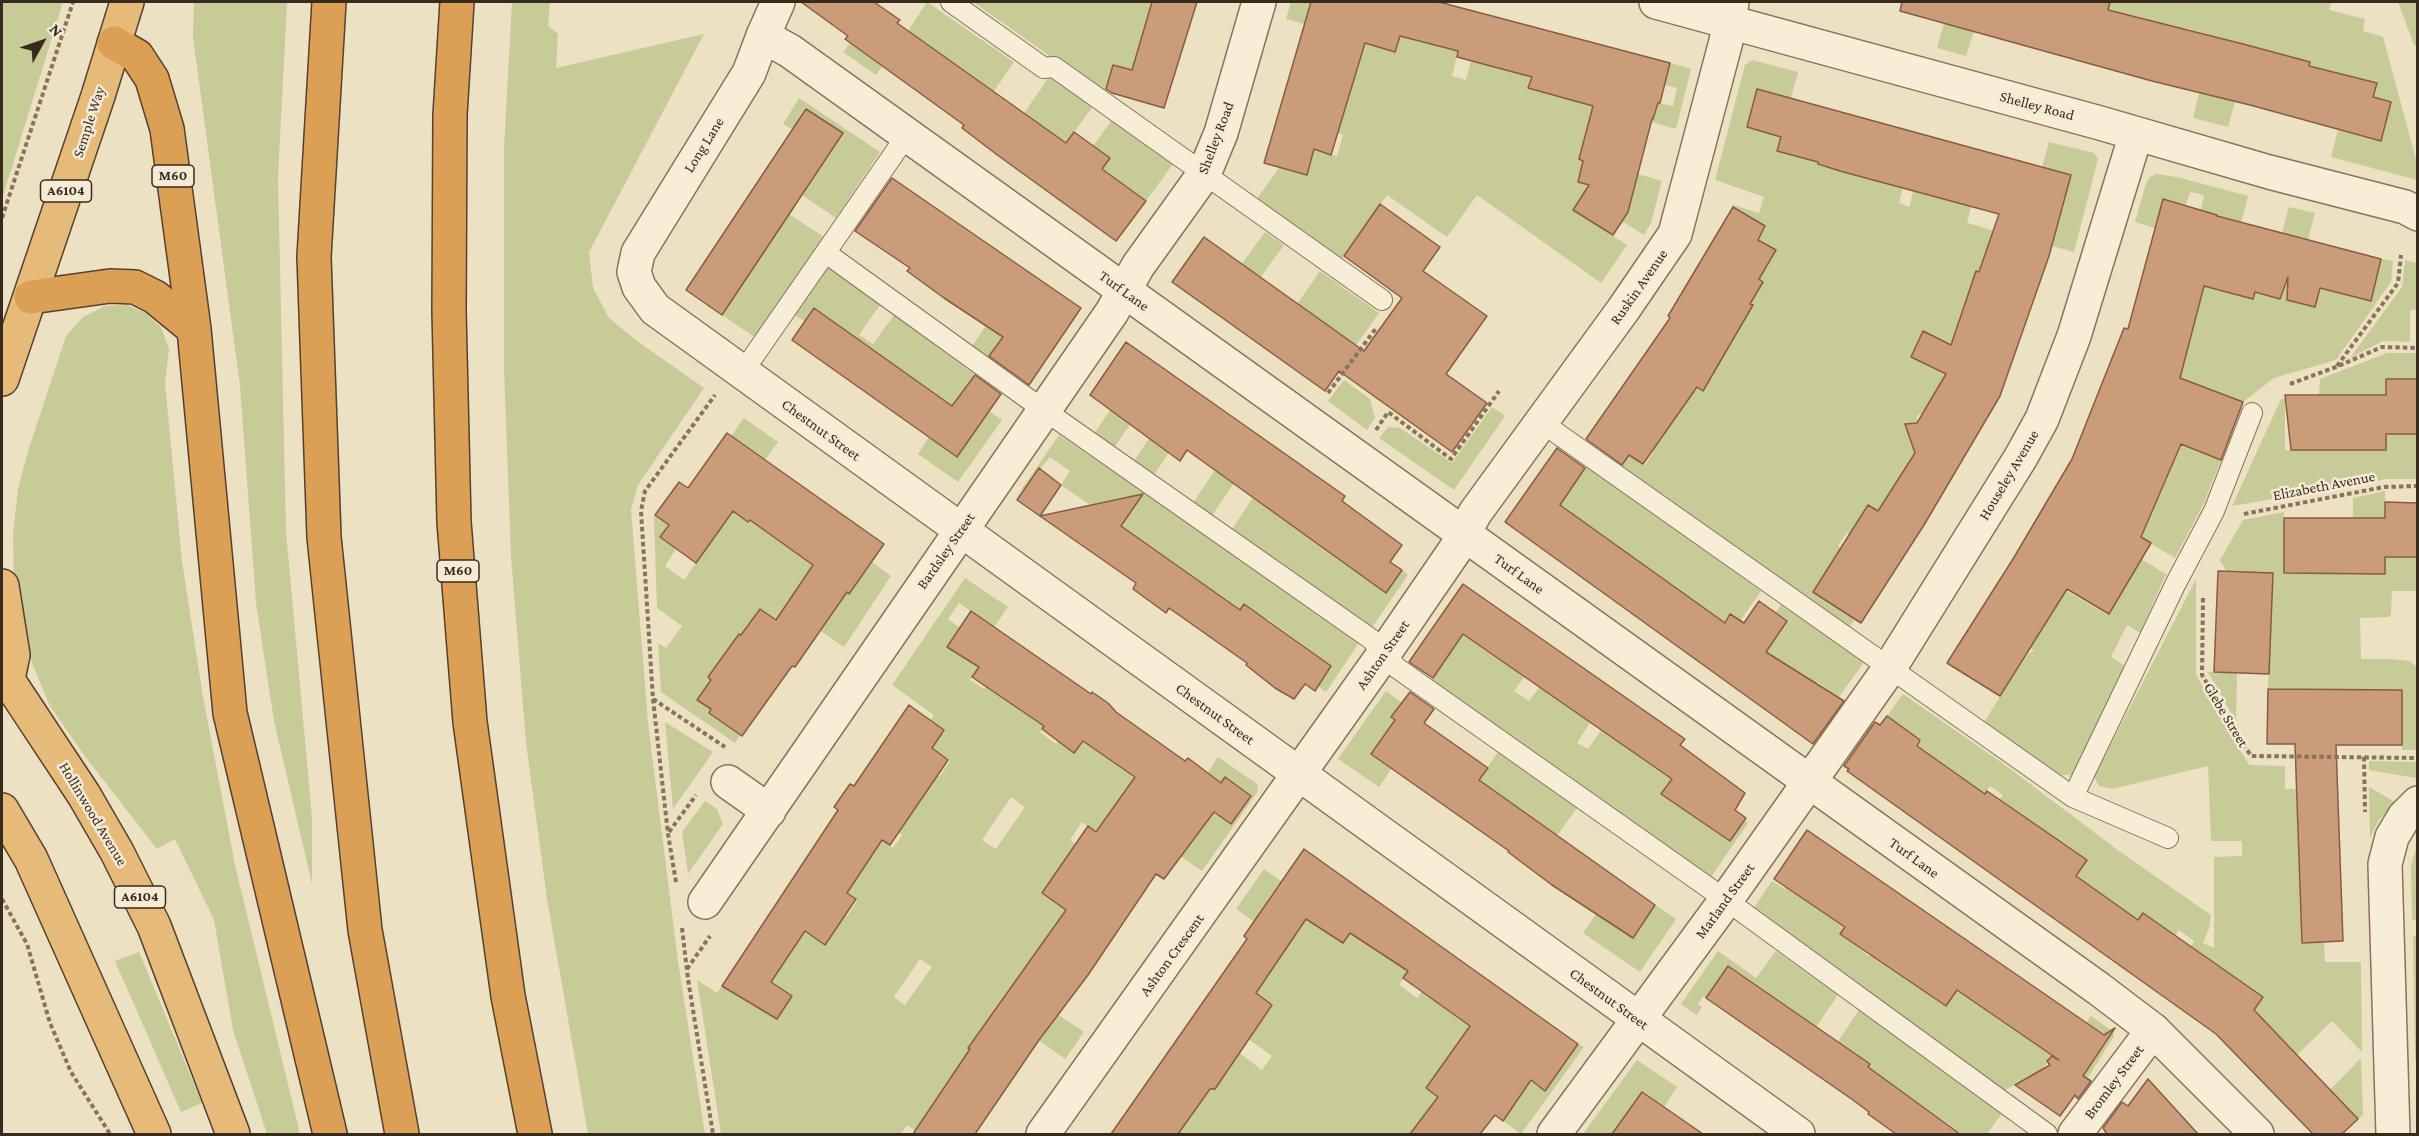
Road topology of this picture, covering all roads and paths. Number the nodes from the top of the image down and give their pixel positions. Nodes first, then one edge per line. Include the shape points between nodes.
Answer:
1 (73, 2) edge
2 (127, 2) edge
3 (330, 2) edge
4 (457, 2) edge
5 (778, 2) edge
6 (951, 2) edge
7 (1259, 2) edge
8 (1656, 2) edge
9 (1730, 12) edge
10 (763, 36) junction
11 (114, 43) junction
12 (2136, 134) junction
13 (907, 135) junction
14 (1204, 174) junction
15 (2418, 214) edge
16 (2, 218) edge
17 (826, 253) junction
18 (2401, 255) dead end
19 (639, 287) joint
20 (1123, 291) junction
21 (31, 297) junction
22 (1382, 309) joint
23 (194, 328) junction
24 (2418, 348) edge
25 (2337, 367) junction
26 (738, 370) junction
27 (2, 379) edge
28 (2290, 384) dead end
29 (1499, 391) dead end
30 (1328, 393) dead end
31 (1044, 410) junction
32 (2252, 413) dead end
33 (1541, 422) junction
34 (1370, 438) dead end
35 (2418, 486) edge
36 (2237, 516) dead end
37 (961, 529) junction
38 (1463, 534) junction
39 (2, 586) edge
40 (2203, 593) dead end
41 (1383, 655) junction
42 (1889, 669) junction
43 (5, 675) edge
44 (653, 699) junction
45 (728, 750) dead end
46 (2364, 757) junction
47 (2418, 758) edge
48 (1299, 774) junction
49 (1809, 781) junction
50 (715, 785) joint
51 (2073, 797) junction
52 (2418, 803) edge
53 (2, 810) edge
54 (769, 811) junction
55 (2365, 818) dead end
56 (668, 834) junction
57 (2168, 838) dead end
58 (2, 899) edge
59 (1726, 900) junction
60 (699, 907) junction
61 (682, 925) dead end
62 (686, 970) junction
63 (1639, 1020) junction
64 (2153, 1030) junction
65 (110, 1134) edge
66 (154, 1134) edge
67 (233, 1134) edge
68 (330, 1134) edge
69 (402, 1134) edge
70 (535, 1134) edge
71 (713, 1134) edge
72 (1043, 1134) edge
73 (1554, 1134) edge
74 (1798, 1134) edge
75 (2047, 1134) edge
76 (2075, 1134) edge
77 (2257, 1134) edge
78 (2393, 1134) edge

1 - 16 path
2 - 11 highway, Semple Way / A6104
3 - 69 highway via 314,256 324,537 365,930
4 - 70 highway, M60 via 450,138 449,311 454,522 471,733 508,996
5 - 10 street, Long Lane
6 - 14 lane via 1044,68 1054,67
7 - 14 street, Shelley Road via 1221,133
8 - 9 street, Shelley Road
9 - 12 street, Shelley Road
9 - 33 street, Ruskin Avenue via 1726,41 1675,234
10 - 13 street, Turf Lane
10 - 19 street, Long Lane via 749,73 638,253 634,272
11 - 21 highway, Semple Way / A6104
11 - 23 highway, M60 via 137,56 152,79 167,129
12 - 15 street, Shelley Road via 2405,207
12 - 42 street, Houseley Avenue via 2090,288 2042,419
13 - 17 lane
13 - 20 street, Turf Lane
14 - 20 street, Shelley Road
14 - 22 lane
17 - 26 lane
17 - 31 lane
18 - 25 path via 2397,283
19 - 26 street, Chestnut Street via 655,309
20 - 31 street, Bardsley Street
20 - 38 street, Turf Lane
21 - 23 highway via 110,286 135,287 155,297
21 - 27 highway, Semple Way / A6104
22 - 30 path
23 - 68 highway, M60 via 230,713
24 - 25 path via 2382,347
25 - 28 path
26 - 37 street, Chestnut Street
26 - 44 path via 645,491 641,512
29 - 34 path via 1451,459 1388,412
31 - 37 street, Bardsley Street
31 - 41 lane via 1371,639
32 - 51 lane via 2214,511
33 - 38 street, Ruskin Avenue
33 - 42 lane
35 - 36 path, Elizabeth Avenue via 2384,487
37 - 48 street, Chestnut Street
37 - 54 street, Bardsley Street
38 - 41 street, Ashton Street
38 - 49 street, Turf Lane
39 - 43 highway via 13,654
40 - 46 path, Glebe Street via 2202,675 2251,756
41 - 48 street, Ashton Street
41 - 59 lane
42 - 49 street, Houseley Avenue
42 - 51 lane
43 - 67 highway, Hollinwood Avenue / A6104 via 123,862 154,926
44 - 45 path
44 - 56 path
46 - 47 path, Glebe Street
46 - 55 path
48 - 63 street, Chestnut Street
48 - 72 street, Ashton Crescent
49 - 59 street, Marland Street
49 - 64 street, Turf Lane
50 - 54 street
50 - 56 path
51 - 57 lane
52 - 78 street via 2392,837 2385,864
53 - 66 highway via 31,859
54 - 60 street, Bardsley Street
56 - 60 path
58 - 65 path via 27,944 50,1023 71,1072
59 - 63 street, Marland Street
59 - 75 lane
60 - 62 path
61 - 62 path
62 - 71 path
63 - 73 street
63 - 74 street, Chestnut Street
64 - 76 street, Bromley Street
64 - 77 street, Turf Lane

